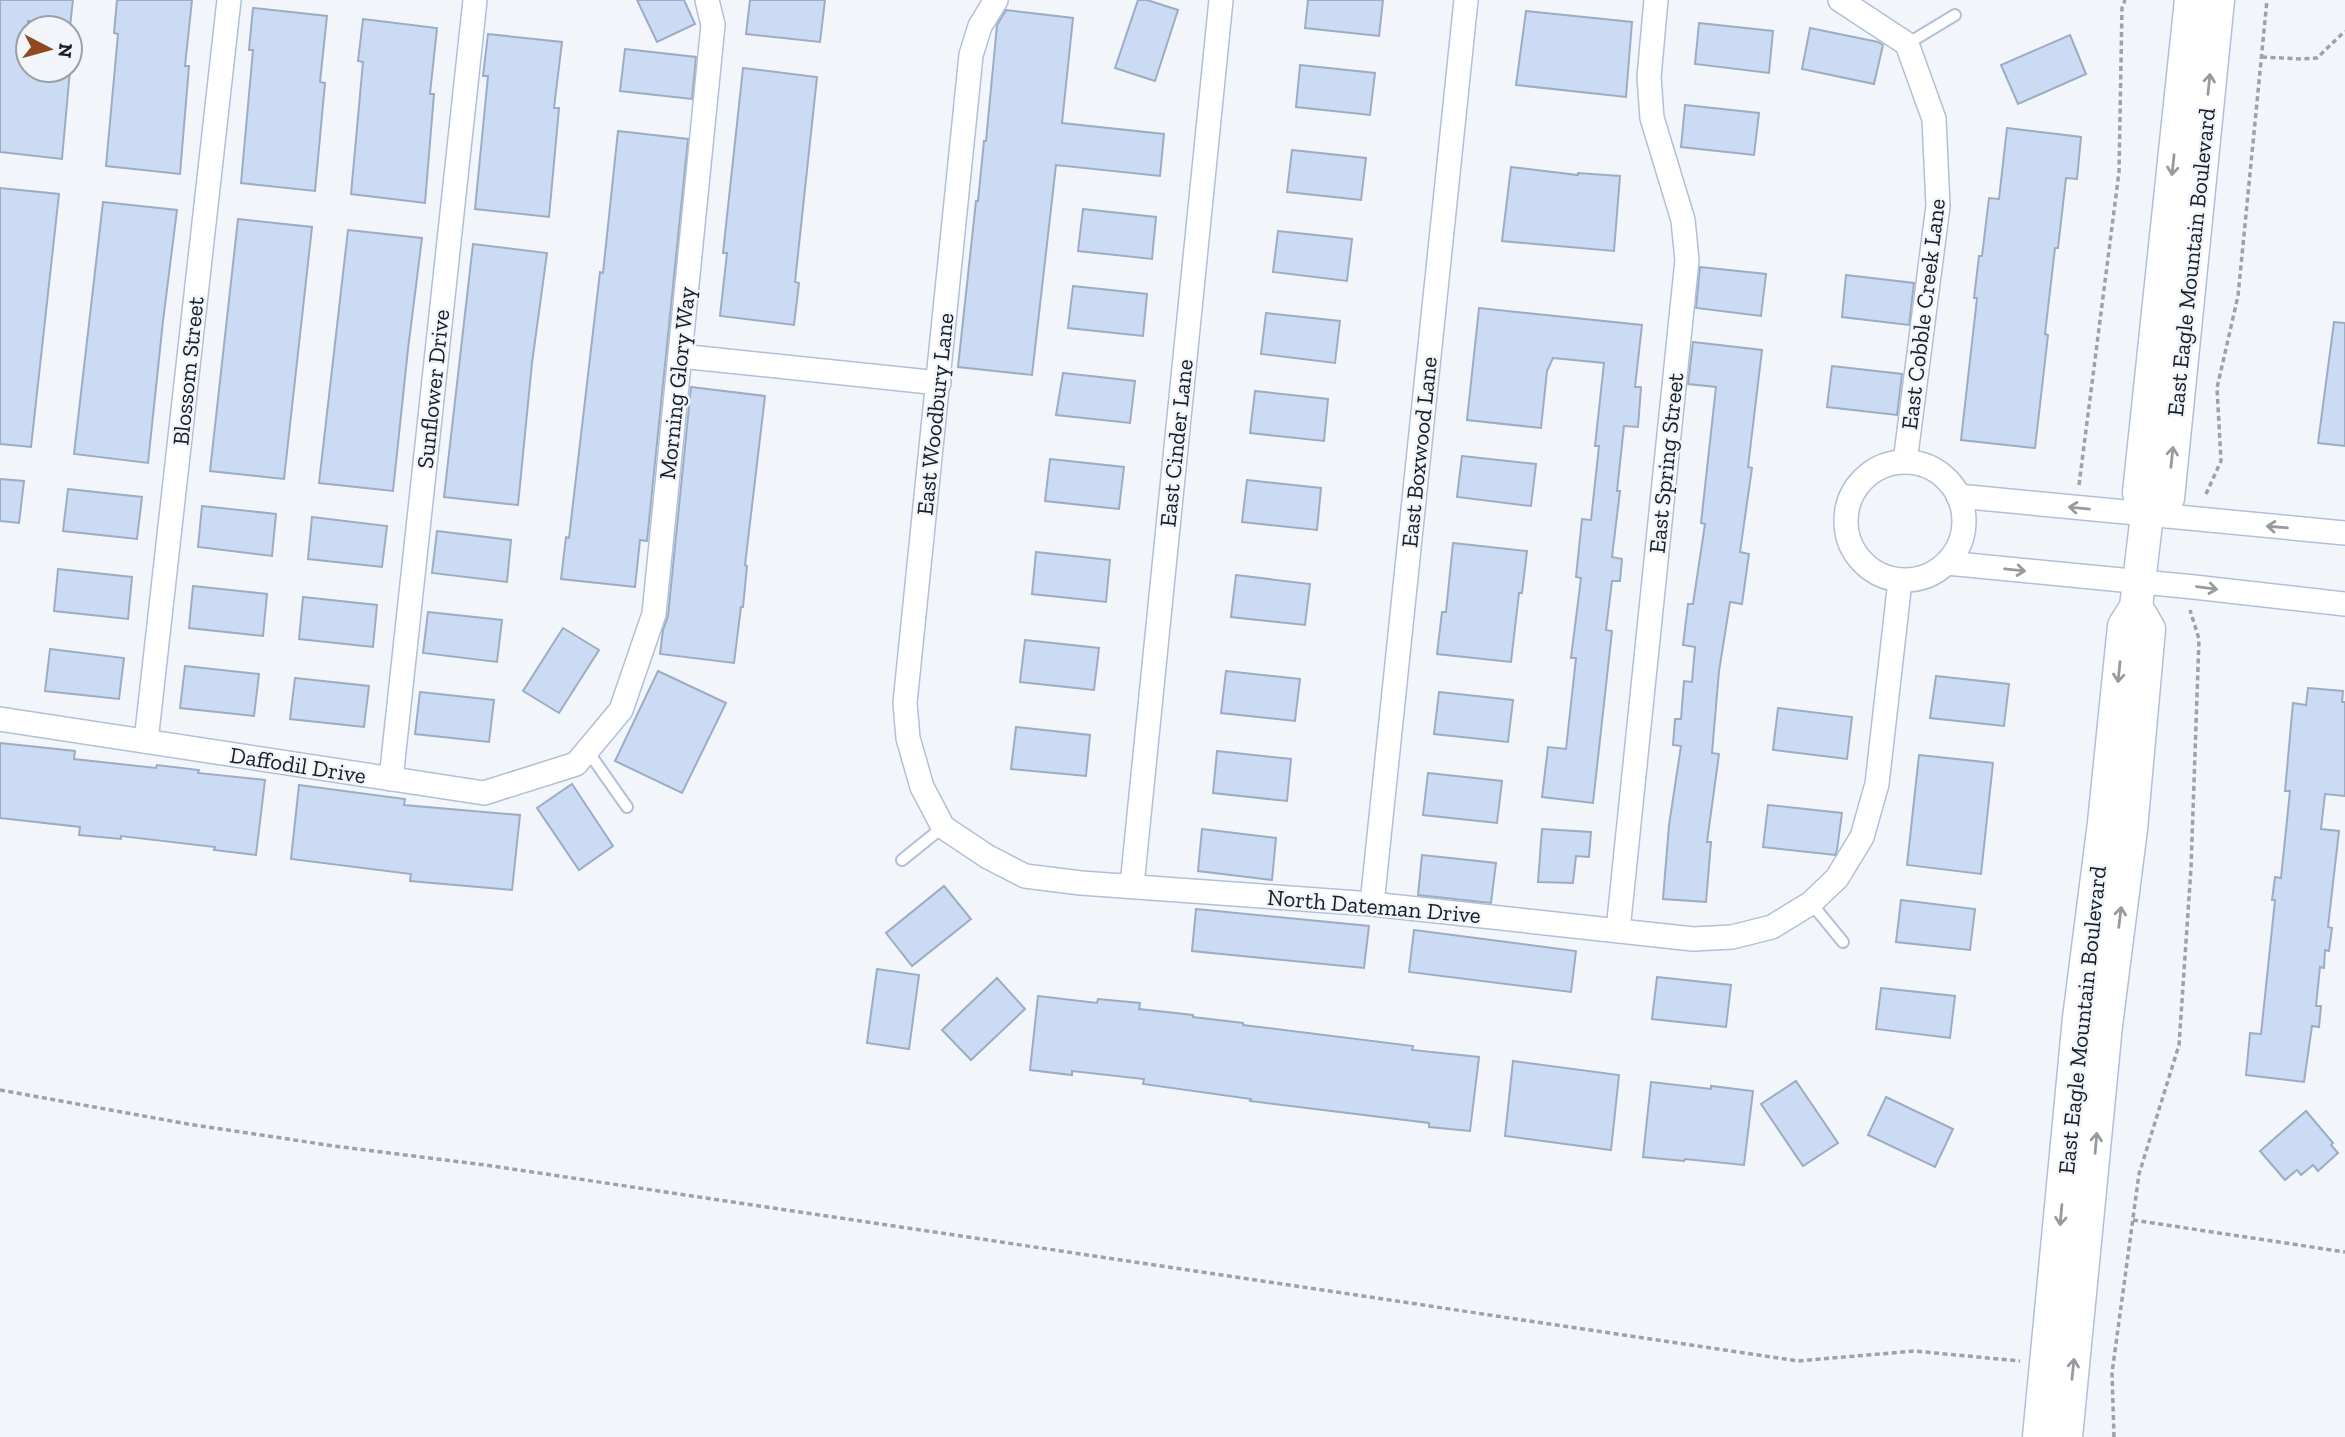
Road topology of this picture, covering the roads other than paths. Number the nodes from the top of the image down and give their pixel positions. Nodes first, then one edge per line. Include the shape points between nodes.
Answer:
1 (229, 0) edge
2 (475, 0) edge
3 (707, 0) edge
4 (996, 0) edge
5 (1221, 0) edge
6 (1466, 0) edge
7 (1656, 0) edge
8 (1840, 0) edge
9 (2190, 0) edge
10 (2218, 0) edge
11 (1955, 15) dead end
12 (1907, 44) junction
13 (680, 356) junction
14 (939, 383) junction
15 (1905, 462) junction
16 (1958, 496) junction
17 (2147, 515) junction
18 (2345, 533) edge
19 (1947, 563) junction
20 (1900, 581) junction
21 (2138, 595) junction
22 (2345, 604) edge
23 (0, 719) edge
24 (146, 741) junction
25 (587, 750) junction
26 (391, 779) junction
27 (627, 807) dead end
28 (943, 827) junction
29 (902, 860) dead end
30 (1132, 885) junction
31 (1811, 903) junction
32 (1372, 904) junction
33 (1618, 930) junction
34 (1843, 942) dead end
35 (2039, 1437) edge
36 (2066, 1437) edge

1 - 24 street, Blossom Street
2 - 26 street, Sunflower Drive
3 - 13 street, Morning Glory Way via 713,25
4 - 14 street, East Woodbury Lane via 980,26 971,55
5 - 30 street, East Cinder Lane
6 - 32 street, East Boxwood Lane
7 - 33 street, East Spring Street via 1649,77 1652,118 1683,220 1686,260
8 - 12 street
9 -> 17 street, East Eagle Mountain Boulevard via 2139,493
17 -> 10 street, East Eagle Mountain Boulevard via 2168,498
11 - 12 lane
12 - 15 street, East Cobble Creek Lane via 1934,119 1938,206
13 - 14 street
13 - 25 street, Morning Glory Way via 654,614 621,710
14 - 28 street, East Woodbury Lane via 905,703 908,738 922,787
15 - 16 street via 1936,471
15 - 20 street via 1885,465 1854,490 1846,529 1864,564 1881,576
17 -> 16 street
16 - 19 street via 1963,531
18 -> 17 street
17 - 21 street, East Eagle Mountain Boulevard
19 - 20 street via 1933,574
19 -> 21 street
20 - 31 street via 1877,784 1862,837 1837,878
21 -> 22 street
21 -> 35 street, East Eagle Mountain Boulevard via 2124,626 2079,1018
36 -> 21 street, East Eagle Mountain Boulevard via 2149,629
23 - 24 street, Daffodil Drive
24 - 26 street, Daffodil Drive
25 - 26 street, Daffodil Drive via 576,764 484,793
25 - 27 lane
28 - 29 lane
28 - 30 street, North Dateman Drive via 1025,876
30 - 32 street, North Dateman Drive
31 - 33 street, North Dateman Drive via 1772,927 1732,937 1693,939
31 - 34 lane
32 - 33 street, North Dateman Drive

